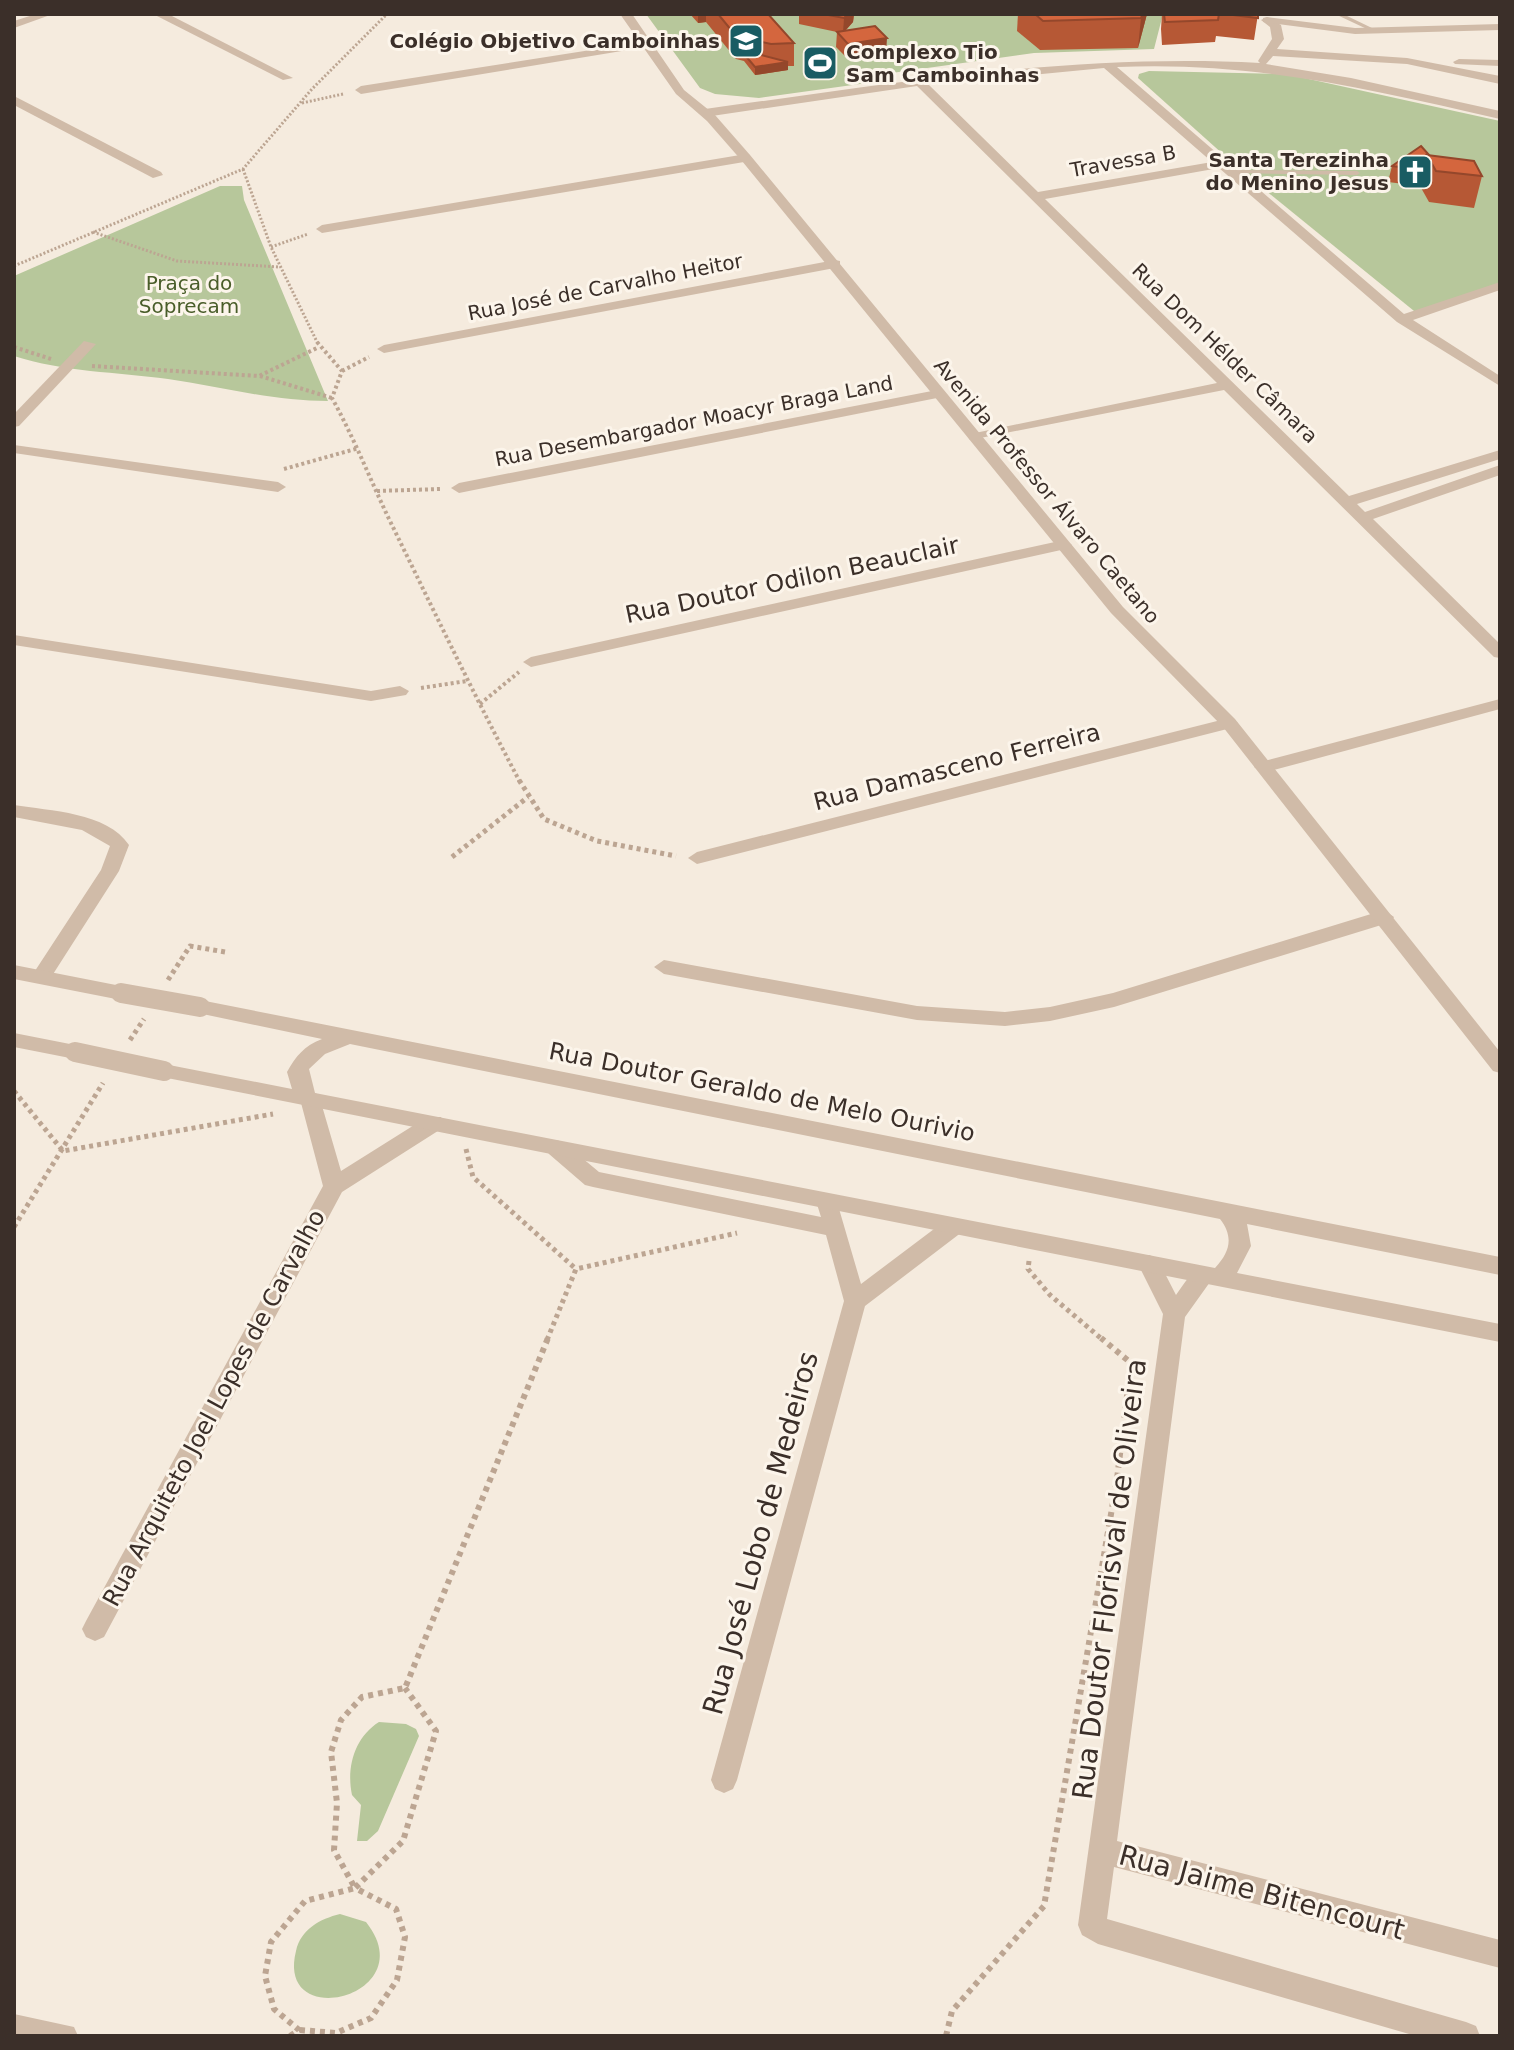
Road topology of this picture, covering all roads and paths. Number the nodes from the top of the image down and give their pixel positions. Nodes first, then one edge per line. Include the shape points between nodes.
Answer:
1 (47, 14) edge
2 (159, 14) edge
3 (387, 14) edge
4 (626, 14) edge
5 (1282, 14) edge
6 (1296, 14) edge
7 (1338, 14) edge
8 (1261, 20) junction
9 (14, 25) edge
10 (1500, 27) edge
11 (1371, 29) junction
12 (1391, 32) junction
13 (648, 44) junction
14 (1270, 52) junction
15 (1407, 61) junction
16 (1500, 63) edge
17 (1107, 65) junction
18 (1259, 67) junction
19 (287, 78) dead end
20 (1500, 80) edge
21 (920, 83) junction
22 (361, 90) joint
23 (14, 100) edge
24 (301, 103) junction
25 (705, 113) junction
26 (1500, 115) edge
27 (746, 158) junction
28 (1225, 168) junction
29 (243, 169) junction
30 (1357, 173) dead end
31 (157, 175) dead end
32 (1033, 197) junction
33 (322, 229) joint
34 (92, 232) junction
35 (271, 247) junction
36 (835, 264) junction
37 (14, 266) edge
38 (280, 267) junction
39 (1500, 286) edge
40 (1402, 319) junction
41 (89, 344) dead end
42 (14, 347) edge
43 (319, 347) junction
44 (384, 349) joint
45 (69, 365) junction
46 (342, 371) junction
47 (259, 376) junction
48 (1500, 382) edge
49 (1229, 385) junction
50 (937, 394) junction
51 (332, 398) junction
52 (14, 423) edge
53 (975, 437) junction
54 (359, 447) junction
55 (14, 449) edge
56 (1500, 454) edge
57 (1500, 470) edge
58 (241, 482) junction
59 (278, 487) dead end
60 (459, 488) joint
61 (377, 491) junction
62 (1349, 501) junction
63 (1365, 517) junction
64 (1064, 545) junction
65 (14, 640) edge
66 (1500, 653) edge
67 (531, 662) joint
68 (467, 681) junction
69 (400, 691) joint
70 (480, 704) junction
71 (1500, 704) edge
72 (1229, 723) junction
73 (1263, 767) junction
74 (528, 797) junction
75 (14, 811) edge
76 (452, 857) dead end
77 (697, 858) joint
78 (1384, 917) junction
79 (664, 967) dead end
80 (14, 972) edge
81 (41, 977) junction
82 (350, 1037) junction
83 (14, 1040) edge
84 (1500, 1066) edge
85 (14, 1091) edge
86 (95, 1095) dead end
87 (306, 1098) junction
88 (434, 1123) junction
89 (460, 1129) junction
90 (556, 1148) junction
91 (63, 1151) junction
92 (334, 1186) junction
93 (827, 1201) junction
94 (1226, 1211) junction
95 (777, 1216) junction
96 (954, 1226) junction
97 (14, 1227) edge
98 (833, 1228) junction
99 (1033, 1241) junction
100 (1149, 1264) junction
101 (1500, 1266) edge
102 (576, 1269) junction
103 (1211, 1276) junction
104 (855, 1301) junction
105 (1174, 1314) junction
106 (1500, 1333) edge
107 (95, 1629) dead end
108 (405, 1688) junction
109 (724, 1780) dead end
110 (1104, 1851) junction
111 (355, 1888) junction
112 (1500, 1954) edge
113 (14, 2027) edge
114 (299, 2030) junction
115 (65, 2036) edge
116 (290, 2036) edge
117 (946, 2036) edge
118 (1466, 2036) edge

1 - 9 street
2 - 19 street
3 - 24 path
4 - 13 street, Avenida Professor Álvaro Caetano
5 - 8 street
6 - 11 street
7 - 11 lane
8 - 12 street
8 - 14 street via 1278,31
10 - 12 street
11 - 12 street
13 - 22 street
13 - 25 street, Avenida Professor Álvaro Caetano via 680,92
14 - 15 street
14 - 18 street
15 - 16 street
15 - 20 street
17 - 18 street
17 - 21 street via 1037,66
17 - 28 street
18 - 26 street
21 - 25 street
21 - 32 street, Rua Dom Hélder Câmara
22 - 24 path
23 - 31 street
24 - 29 path
25 - 27 street, Avenida Professor Álvaro Caetano
27 - 33 street
27 - 36 street, Avenida Professor Álvaro Caetano
28 - 30 lane
28 - 32 street, Travessa B
28 - 40 street
29 - 34 path
29 - 35 path
32 - 49 street, Rua Dom Hélder Câmara
33 - 35 path
34 - 37 path
34 - 38 path via 184,262 265,262
35 - 38 path
36 - 44 street, Rua José de Carvalho Heitor
36 - 50 street, Avenida Professor Álvaro Caetano
38 - 43 path
39 - 40 street
40 - 48 street
41 - 45 street
42 - 45 path
43 - 46 path
43 - 47 path
44 - 46 path
45 - 47 path
45 - 52 street
46 - 51 path
47 - 51 path
49 - 53 street
49 - 62 street, Rua Dom Hélder Câmara
50 - 53 street, Avenida Professor Álvaro Caetano
50 - 60 street, Rua Desembargador Moacyr Braga Land
51 - 54 path
53 - 64 street, Avenida Professor Álvaro Caetano
54 - 58 path
54 - 61 path
55 - 58 street
56 - 62 street
57 - 63 street
58 - 59 street
60 - 61 path
61 - 68 path
62 - 63 street, Rua Dom Hélder Câmara
63 - 66 street, Rua Dom Hélder Câmara
64 - 67 street, Rua Doutor Odilon Beauclair
64 - 72 street, Avenida Professor Álvaro Caetano via 1145,643 1193,682
65 - 69 street via 371,696
67 - 70 path
68 - 69 path
68 - 70 path
70 - 74 path
71 - 73 street
72 - 73 street, Avenida Professor Álvaro Caetano
72 - 77 street, Rua Damasceno Ferreira
73 - 78 street, Avenida Professor Álvaro Caetano
74 - 76 path
74 - 77 path via 544,819 570,831 666,856
75 - 81 street via 99,830 120,845 110,871
78 - 79 street via 1114,1000 1005,1019 917,1013
78 - 84 street, Avenida Professor Álvaro Caetano
80 - 81 street, Rua Doutor Geraldo de Melo Ourivio
81 - 82 street, Rua Doutor Geraldo de Melo Ourivio, bridge
82 - 87 street, Rua Arquiteto Joel Lopes de Carvalho via 310,1051 302,1062 297,1072
82 - 94 street, Rua Doutor Geraldo de Melo Ourivio
83 - 87 street, bridge
85 - 91 path
86 - 91 path
87 - 88 street
87 - 91 path via 282,1113
87 - 92 street, Rua Arquiteto Joel Lopes de Carvalho
88 - 89 street
88 - 92 street, Rua Arquiteto Joel Lopes de Carvalho
89 - 90 street
89 - 102 path via 473,1177
90 - 93 street
90 - 95 street via 593,1179
91 - 97 path
92 - 107 street, Rua Arquiteto Joel Lopes de Carvalho
93 - 96 street
93 - 98 street
94 - 101 street, Rua Doutor Geraldo de Melo Ourivio
94 - 103 street via 1242,1235 1242,1246 1233,1265
95 - 98 street
95 - 102 path via 770,1225
96 - 99 street
96 - 104 street
98 - 104 street
99 - 100 street
99 - 117 path via 1028,1269 1050,1295 1131,1363 1117,1479 1044,1906 952,2011
100 - 103 street
100 - 105 street
102 - 108 path
103 - 105 street
103 - 106 street
104 - 109 street, Rua José Lobo de Medeiros
105 - 110 street, Rua Doutor Florisval de Oliveira
108 - 111 path via 436,1731 403,1841
108 - 111 path via 362,1697 341,1720 331,1752 337,1803 334,1850
110 - 112 street, Rua Jaime Bitencourt
110 - 118 street, Rua Jaime Bitencourt via 1091,1921 1098,1930
111 - 114 path via 305,1901 271,1942 265,1976 274,2009
111 - 114 path via 396,1909 405,1937 397,1980 371,2018 336,2033
113 - 115 street
114 - 116 path

